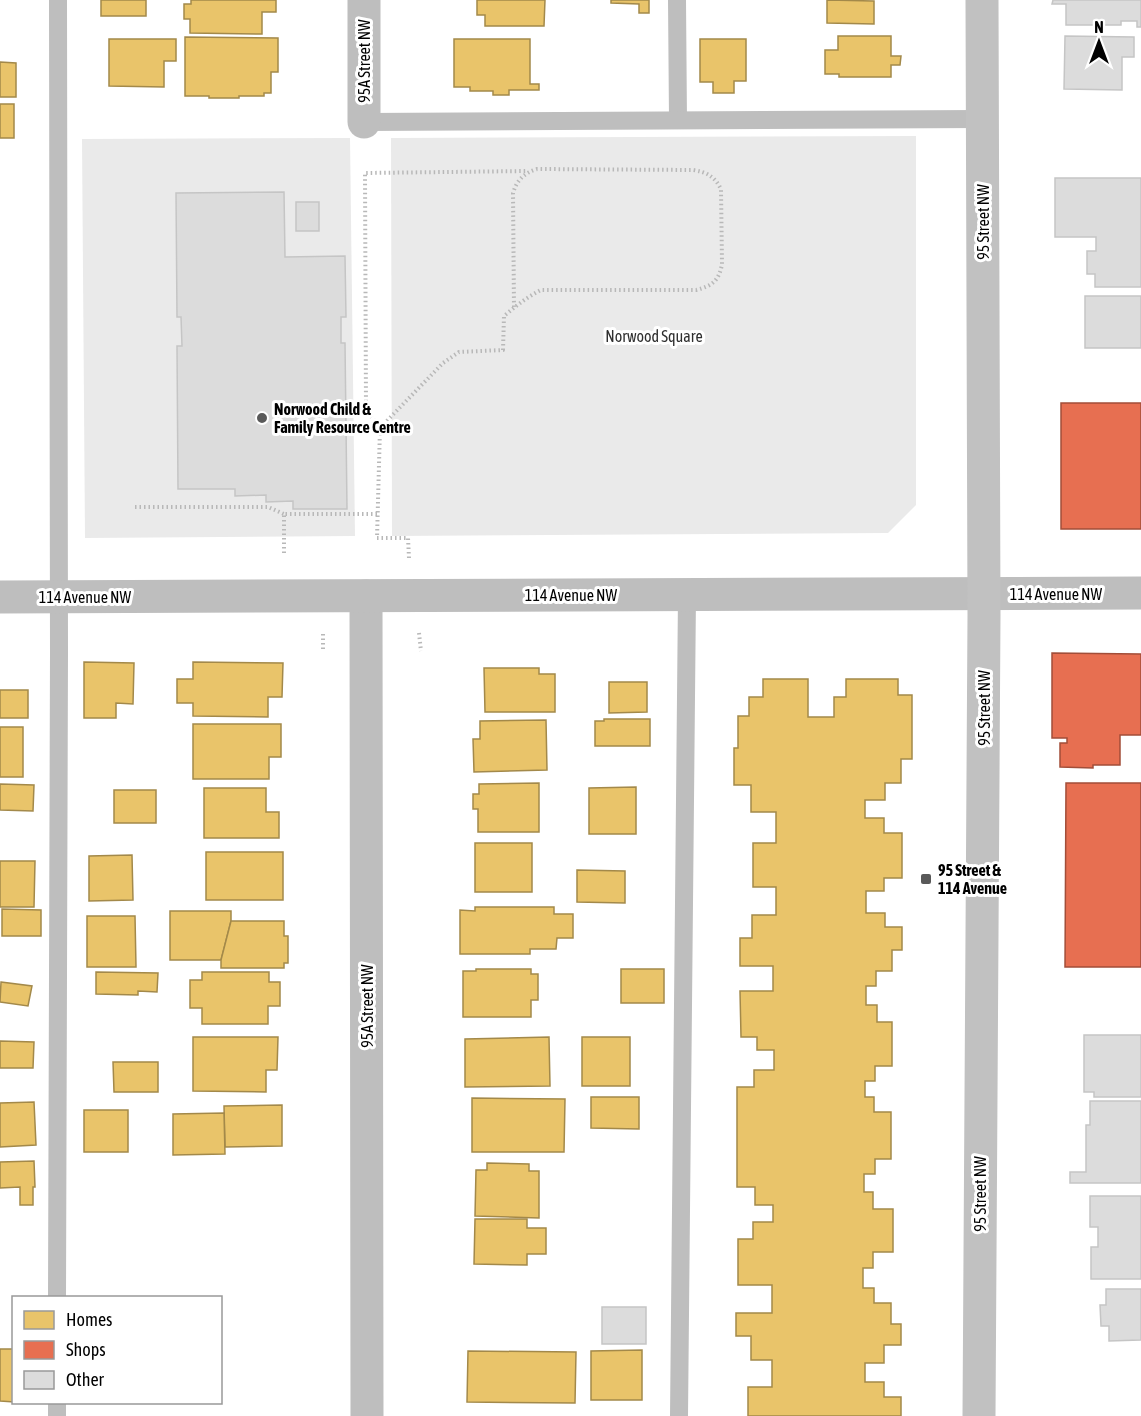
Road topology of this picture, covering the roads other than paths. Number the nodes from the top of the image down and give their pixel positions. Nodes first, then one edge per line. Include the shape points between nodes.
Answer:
1 (58, 0) edge
2 (364, 0) edge
3 (677, 0) edge
4 (982, 0) edge
5 (982, 119) junction
6 (678, 120) junction
7 (364, 122) joint
8 (1141, 593) edge
9 (984, 594) junction
10 (687, 595) junction
11 (366, 596) junction
12 (0, 597) edge
13 (59, 597) junction
14 (57, 1296) edge
15 (367, 1416) edge
16 (679, 1416) edge
17 (979, 1416) edge

1 - 13 lane
2 - 7 street, 95A Street NW
3 - 6 lane
4 - 5 street, 95 Street NW
5 - 6 lane
5 - 9 street, 95 Street NW
6 - 7 lane
8 - 9 street, 114 Avenue NW
9 - 10 street, 114 Avenue NW
9 - 17 street, 95 Street NW
10 - 11 street, 114 Avenue NW
10 - 16 lane
11 - 13 street, 114 Avenue NW
11 - 15 street, 95A Street NW
12 - 13 street, 114 Avenue NW
13 - 14 lane

